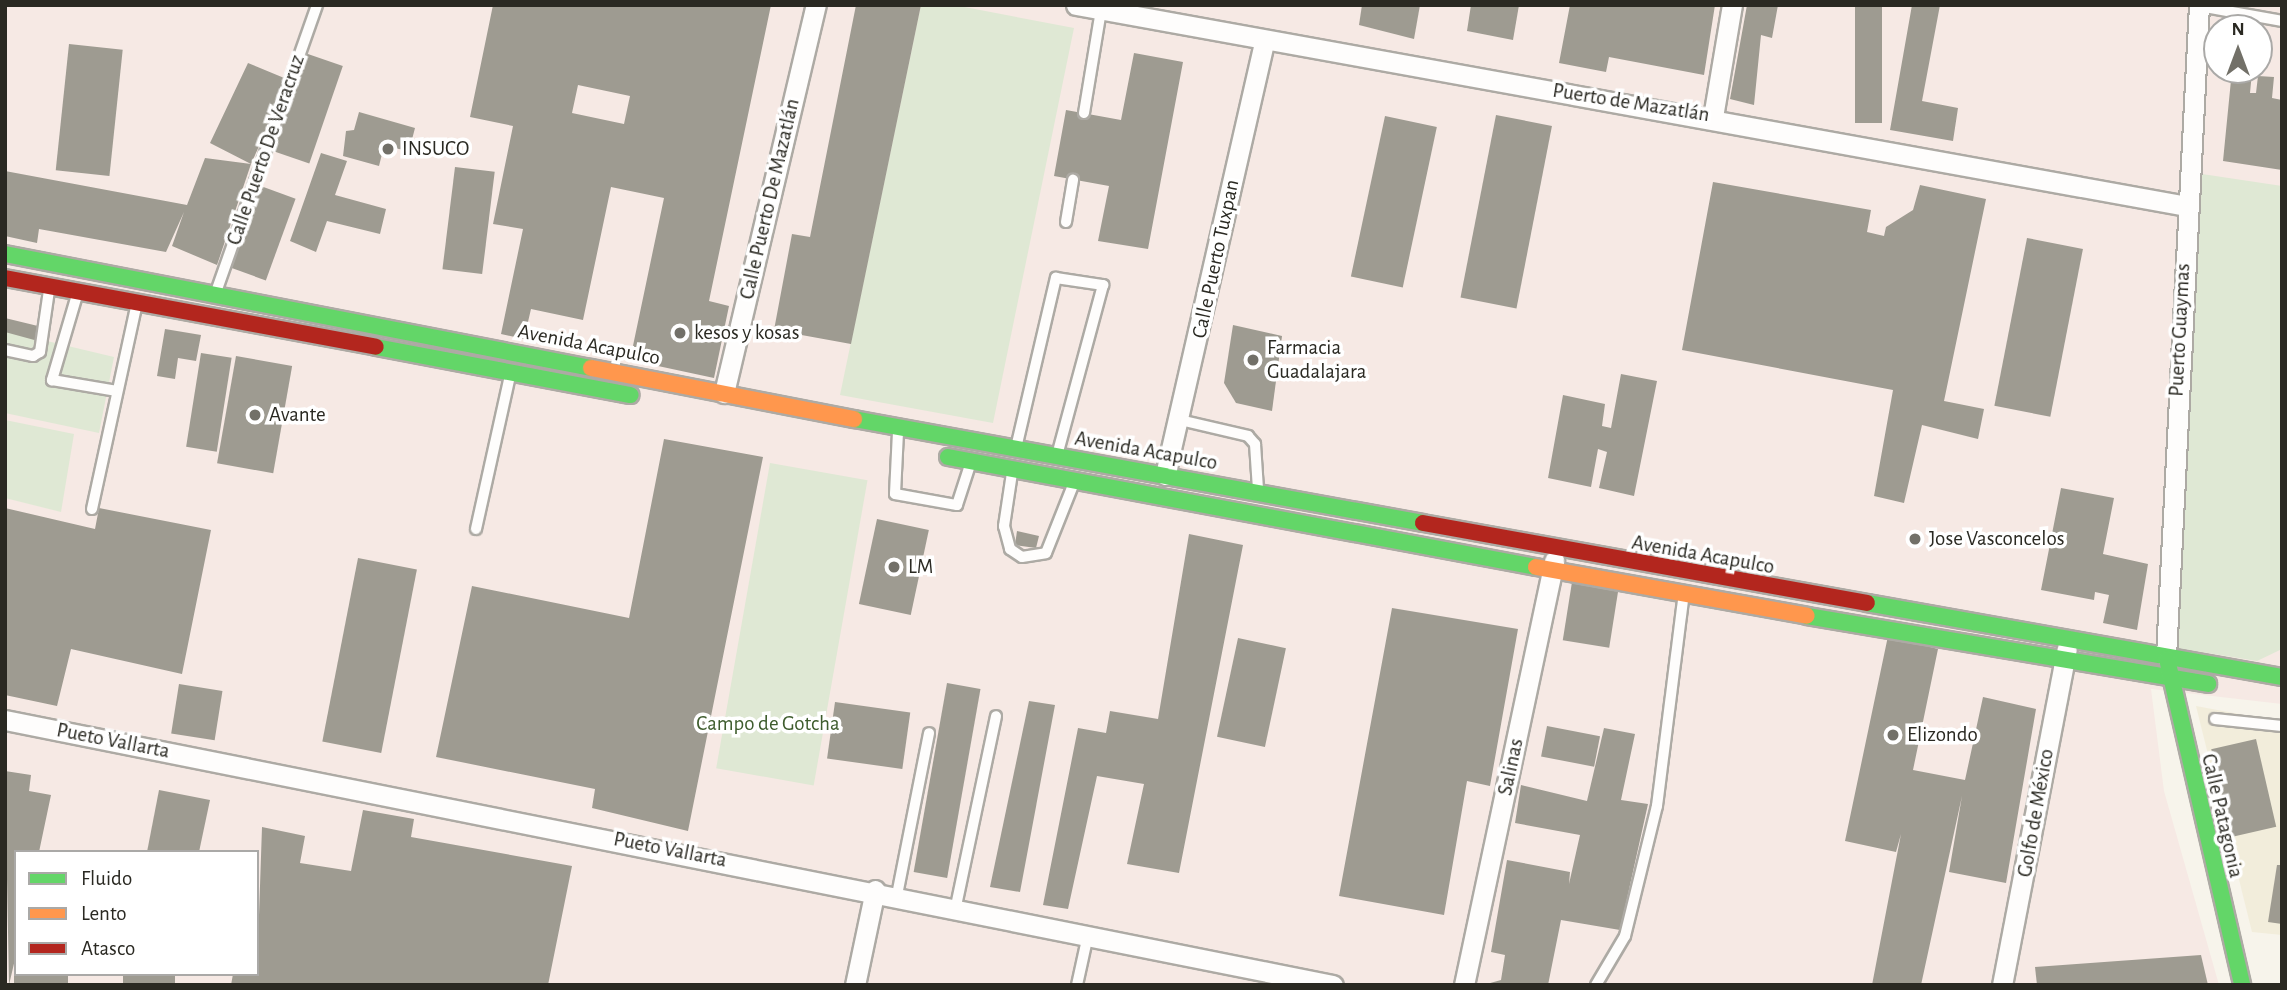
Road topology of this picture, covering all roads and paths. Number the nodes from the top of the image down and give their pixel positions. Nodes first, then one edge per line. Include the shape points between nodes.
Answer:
1 (317, 5) edge
2 (816, 5) edge
3 (1076, 5) edge
4 (1732, 5) edge
5 (2199, 6) edge
6 (1101, 10) junction
7 (2282, 21) edge
8 (1264, 42) junction
9 (1084, 113) dead end
10 (1713, 117) junction
11 (1073, 180) dead end
12 (2186, 206) junction
13 (1066, 222) dead end
14 (10, 255) edge
15 (51, 266) junction
16 (88, 272) junction
17 (6, 280) edge
18 (147, 281) junction
19 (49, 289) junction
20 (78, 293) junction
21 (215, 295) junction
22 (138, 304) junction
23 (5, 350) edge
24 (517, 352) junction
25 (511, 372) junction
26 (117, 391) junction
27 (724, 393) junction
28 (644, 398) dead end
29 (1180, 420) junction
30 (899, 428) junction
31 (978, 443) junction
32 (890, 446) junction
33 (1017, 447) junction
34 (1057, 456) junction
35 (971, 461) junction
36 (1083, 462) junction
37 (1013, 471) junction
38 (1165, 475) junction
39 (1074, 482) junction
40 (1258, 494) junction
41 (92, 509) dead end
42 (476, 529) dead end
43 (1557, 549) junction
44 (1552, 570) junction
45 (1689, 574) junction
46 (1684, 595) junction
47 (2068, 642) junction
48 (2166, 656) junction
49 (2064, 662) junction
50 (2282, 663) edge
51 (2246, 671) junction
52 (2282, 677) edge
53 (2170, 678) junction
54 (2232, 688) dead end
55 (996, 716) dead end
56 (2215, 719) dead end
57 (5, 720) edge
58 (2282, 726) edge
59 (929, 733) dead end
60 (875, 890) junction
61 (897, 895) junction
62 (956, 906) junction
63 (1088, 934) junction
64 (855, 985) edge
65 (1077, 985) edge
66 (1333, 985) edge
67 (1464, 985) edge
68 (1596, 985) edge
69 (2002, 985) edge
70 (2242, 985) edge

1 - 21 lane, Calle Puerto De Veracruz
2 - 27 street, Calle Puerto De Mazatlán
3 - 6 street, Puerto de Mazatlán
4 - 10 street
5 - 7 lane
5 - 12 street, Puerto Guaymas
6 - 8 street, Puerto de Mazatlán
6 - 9 lane
8 - 10 street, Puerto de Mazatlán
8 - 29 street, Calle Puerto Tuxpan
10 - 12 street, Puerto de Mazatlán
11 - 13 lane
12 - 48 street, Puerto Guaymas
14 - 15 main road, Avenida Acapulco
14 - 17 lane
15 - 16 main road, Avenida Acapulco
15 - 19 lane
16 - 18 main road, Avenida Acapulco
16 - 20 lane
17 - 19 main road, Avenida Acapulco
18 - 21 main road, Avenida Acapulco
18 - 22 lane
19 - 20 main road, Avenida Acapulco
19 - 23 lane via 40,352 33,356
20 - 22 main road, Avenida Acapulco
20 - 26 lane via 52,380
21 - 24 main road, Avenida Acapulco
22 - 25 main road, Avenida Acapulco
22 - 26 lane
24 - 25 lane
24 - 27 main road, Avenida Acapulco
25 - 28 main road, Avenida Acapulco
25 - 42 lane
26 - 41 lane
27 - 30 main road, Avenida Acapulco
29 - 38 street, Calle Puerto Tuxpan
29 - 40 lane via 1248,436 1255,444
30 - 31 main road, Avenida Acapulco
30 - 32 lane
31 - 33 main road, Avenida Acapulco
31 - 35 lane
32 - 35 main road, Avenida Acapulco
32 - 35 lane via 895,494 946,507 957,505
33 - 34 main road, Avenida Acapulco
33 - 34 lane via 1056,278 1103,285
33 - 37 lane
34 - 36 main road, Avenida Acapulco
35 - 37 main road, Avenida Acapulco
36 - 38 main road, Avenida Acapulco
36 - 39 lane
37 - 39 main road, Avenida Acapulco
37 - 39 lane via 1004,526 1010,549 1022,557 1046,553
38 - 40 main road, Avenida Acapulco
39 - 44 main road, Avenida Acapulco
40 - 43 main road, Avenida Acapulco
43 - 44 street, Salinas
43 - 45 main road, Avenida Acapulco
44 - 46 main road, Avenida Acapulco
44 - 67 street, Salinas
45 - 46 lane
45 - 47 main road, Avenida Acapulco
46 - 49 main road, Avenida Acapulco
46 - 68 lane via 1657,806 1625,936
47 - 48 main road, Avenida Acapulco
47 - 49 street, Golfo de México
48 - 51 main road, Avenida Acapulco
48 - 53 main road, Calle Patagonia
49 - 53 main road, Avenida Acapulco
49 - 69 street, Golfo de México
50 - 51 main road
51 - 52 main road, Avenida Acapulco
53 - 54 main road, Avenida Acapulco
53 - 70 main road, Calle Patagonia
55 - 62 lane
56 - 58 lane
57 - 60 street, Pueto Vallarta
59 - 61 lane
60 - 61 street, Pueto Vallarta
60 - 64 street
61 - 62 street, Pueto Vallarta
62 - 63 street, Pueto Vallarta
63 - 65 lane
63 - 66 street, Pueto Vallarta

